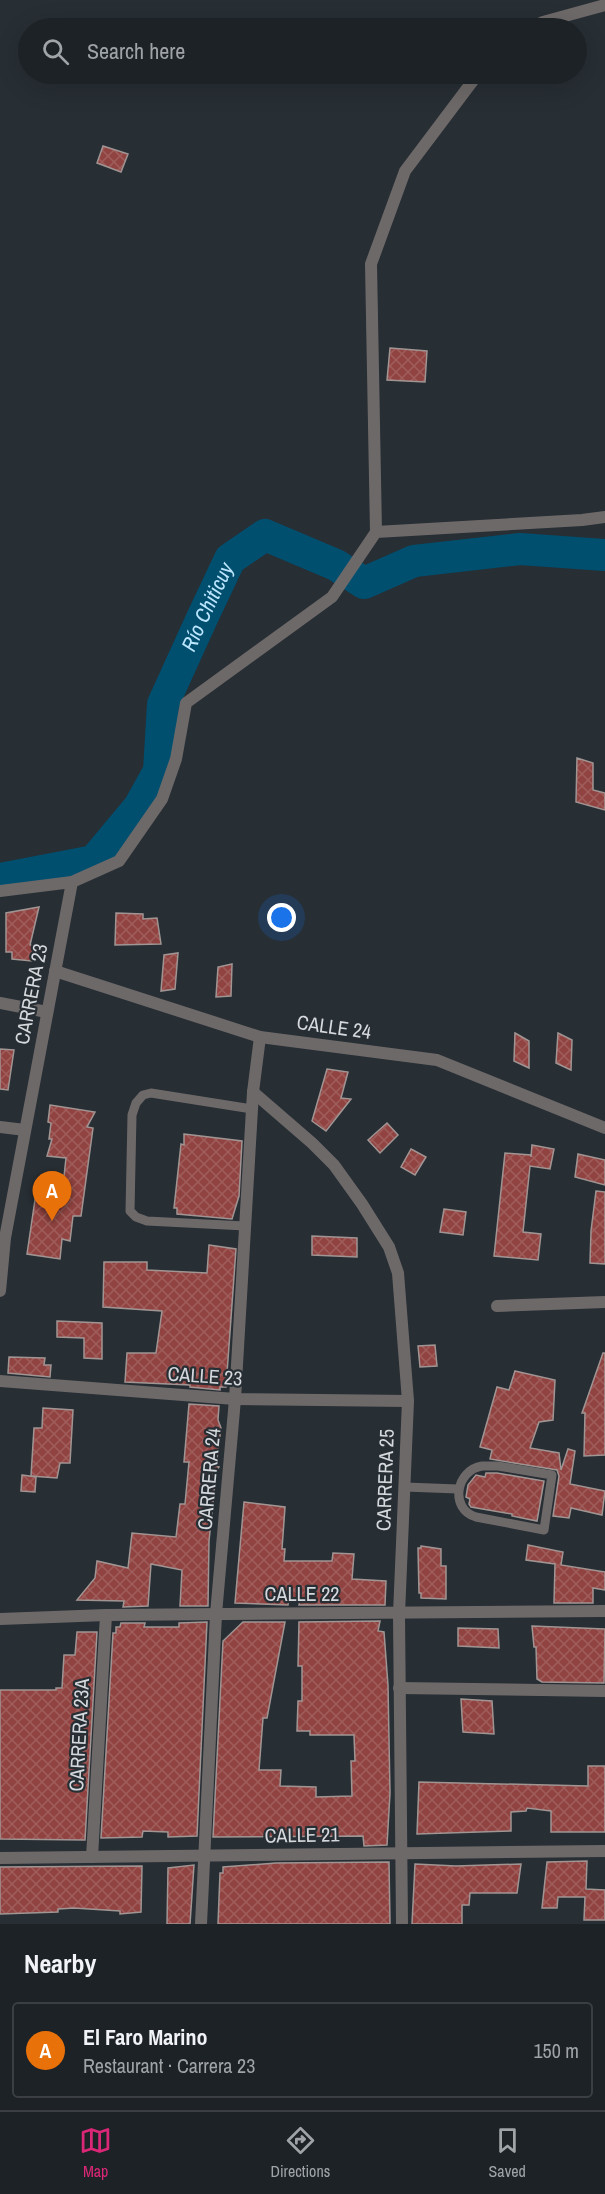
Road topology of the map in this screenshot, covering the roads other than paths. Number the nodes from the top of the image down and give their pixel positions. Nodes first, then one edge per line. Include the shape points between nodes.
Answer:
1 (605, 5) edge
2 (558, 18) edge
3 (470, 84) edge
4 (605, 516) edge
5 (376, 532) junction
6 (72, 882) junction
7 (0, 891) edge
8 (55, 971) junction
9 (0, 1004) edge
10 (47, 1012) junction
11 (260, 1037) junction
12 (253, 1092) junction
13 (252, 1109) junction
14 (0, 1127) edge
15 (605, 1128) edge
16 (25, 1130) junction
17 (245, 1226) junction
18 (2, 1238) edge
19 (0, 1291) edge
20 (605, 1302) edge
21 (497, 1306) dead end
22 (0, 1381) edge
23 (235, 1399) junction
24 (408, 1401) junction
25 (405, 1487) junction
26 (458, 1489) junction
27 (605, 1611) edge
28 (216, 1614) junction
29 (399, 1614) junction
30 (106, 1615) junction
31 (0, 1619) edge
32 (399, 1688) junction
33 (605, 1691) edge
34 (605, 1851) edge
35 (400, 1853) junction
36 (206, 1856) junction
37 (92, 1857) junction
38 (0, 1858) edge
39 (201, 1924) edge
40 (402, 1924) edge

1 - 2 street
3 - 5 street via 405,171 371,264
4 - 5 street
5 - 6 street via 332,597 186,703 176,759 162,800 119,861
6 - 7 street
6 - 8 street, CARRERA 23
8 - 10 street, CARRERA 23
8 - 11 street, CALLE 24
9 - 10 street
10 - 16 street, CARRERA 23
11 - 12 street, CARRERA 24
11 - 15 street, CALLE 24 via 437,1060
12 - 13 street, CARRERA 24
12 - 24 street, CARRERA 25 via 334,1165 389,1247 398,1273
13 - 17 street, CARRERA 24
13 - 17 lane via 151,1093 142,1095 132,1115 130,1211 136,1217 147,1221
14 - 16 street
16 - 18 street, CARRERA 23
17 - 23 street, CARRERA 24
18 - 19 street, CARRERA 23
20 - 21 street
22 - 23 street, CALLE 23
23 - 24 street, CALLE 23
23 - 28 street, CARRERA 24
24 - 25 street, CARRERA 25
25 - 26 lane
25 - 29 street, CARRERA 25
26 - 26 lane via 467,1473 482,1466 552,1475 544,1530 470,1516 458,1499
27 - 29 street, CALLE 22
28 - 29 street, CALLE 22
28 - 30 street, CALLE 22
28 - 36 street, CARRERA 24
29 - 32 street, CARRERA 25
30 - 31 street, CALLE 22
30 - 37 street, CARRERA 23A
32 - 33 street
32 - 35 street, CARRERA 25
34 - 35 street, CALLE 21
35 - 36 street, CALLE 21
35 - 40 street, CARRERA 25
36 - 37 street, CALLE 21
36 - 39 street, CARRERA 24
37 - 38 street, CALLE 21

